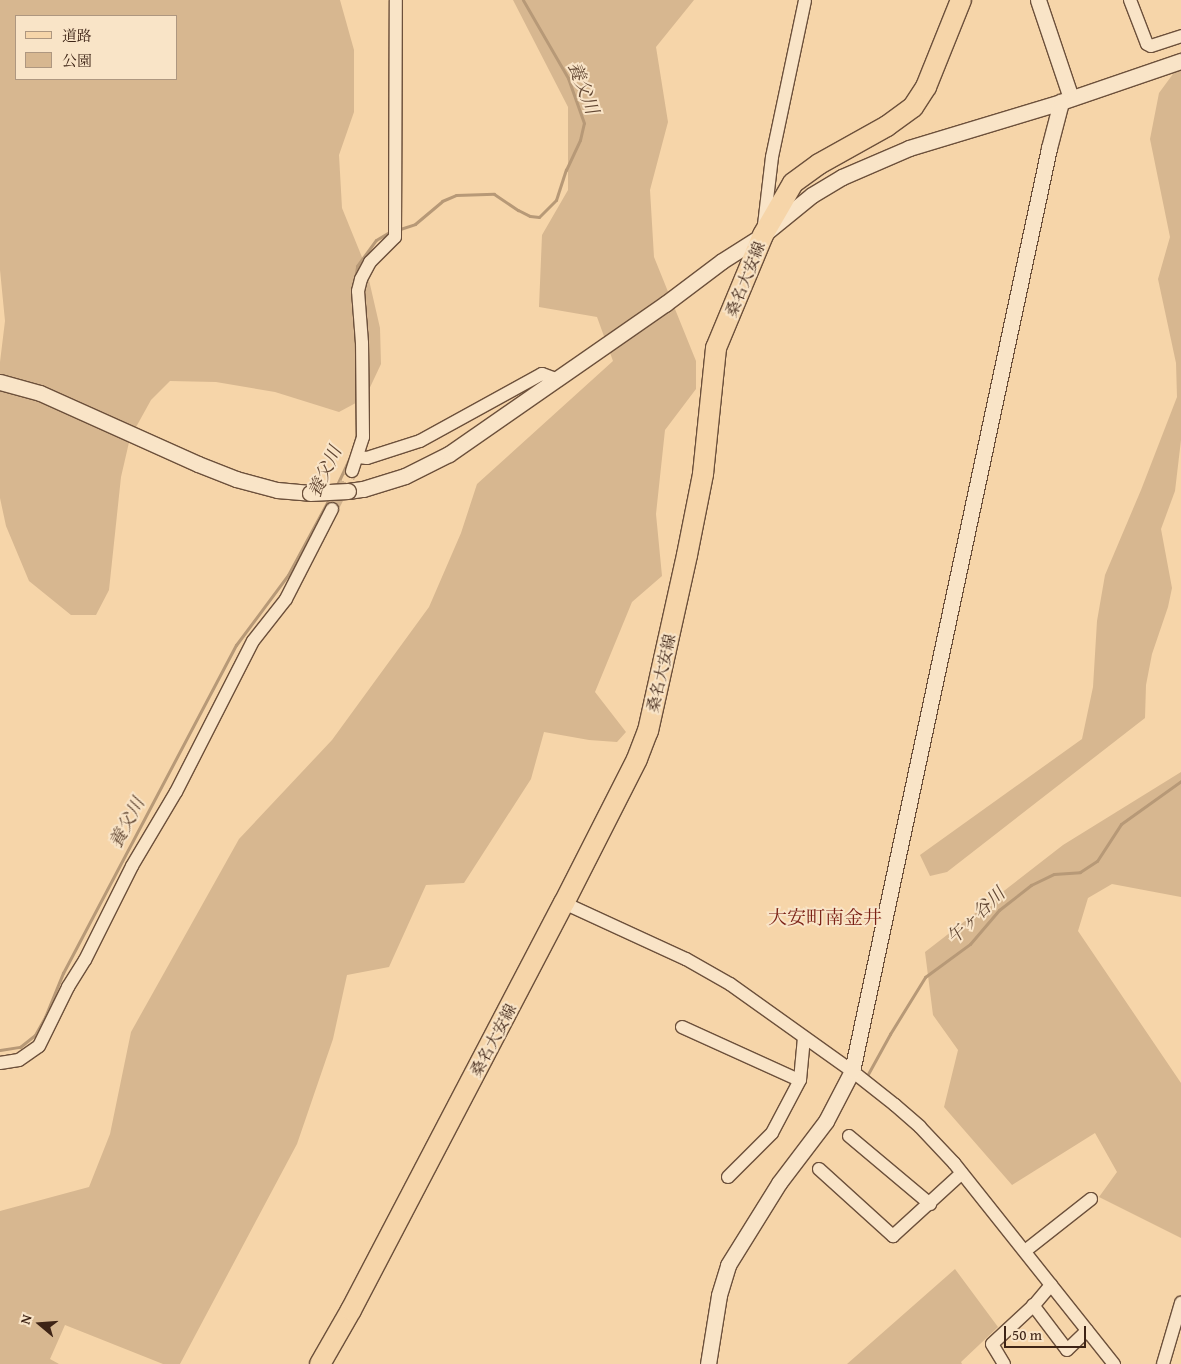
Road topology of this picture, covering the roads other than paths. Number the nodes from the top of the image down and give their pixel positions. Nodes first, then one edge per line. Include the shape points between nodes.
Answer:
1 (396, 0) edge
2 (805, 0) edge
3 (960, 0) edge
4 (1038, 0) edge
5 (1130, 0) edge
6 (1181, 36) edge
7 (1181, 60) edge
8 (1066, 100) junction
9 (763, 235) junction
10 (0, 382) edge
11 (551, 383) junction
12 (358, 457) junction
13 (352, 471) tunnel mouth
14 (332, 509) tunnel mouth
15 (564, 903) junction
16 (682, 1027) dead end
17 (804, 1038) junction
18 (0, 1064) edge
19 (852, 1071) junction
20 (799, 1080) junction
21 (850, 1136) dead end
22 (820, 1169) dead end
23 (962, 1173) junction
24 (728, 1177) dead end
25 (1091, 1199) dead end
26 (930, 1204) junction
27 (1025, 1251) junction
28 (1051, 1285) junction
29 (1181, 1303) edge
30 (1034, 1305) junction
31 (1088, 1331) junction
32 (320, 1364) edge
33 (708, 1364) edge
34 (1004, 1364) edge
35 (1114, 1364) edge
36 (1163, 1364) edge

1 - 12 street via 395,237 370,262 358,291 363,437
2 - 9 street via 772,157
3 - 9 main road, 桑名大安線 via 926,87 913,107 793,183
4 - 8 street
5 - 6 street via 1146,44 1151,46
7 - 8 street
8 - 9 street via 909,148 842,177 812,195
8 - 19 street
9 - 11 street
9 - 15 main road, 桑名大安線 via 716,348 703,474 648,731
10 - 11 street, bridge via 58,401 236,479 277,490 326,493 381,484 433,463
11 - 12 street via 542,374 420,442 367,458
12 - 13 street
14 - 18 street via 286,599 253,641 39,1046 19,1060
15 - 17 street via 686,959 730,984
15 - 32 main road, 桑名大安線
16 - 20 street
17 - 19 street
17 - 20 street
19 - 23 street via 920,1127
19 - 33 street via 826,1121 780,1183 728,1265 719,1295
20 - 24 street via 772,1133
21 - 26 street
22 - 26 street via 893,1236
23 - 26 street
23 - 27 street
25 - 27 street
27 - 28 street
28 - 30 street
28 - 31 street
29 - 36 street
30 - 31 street via 1067,1350
30 - 34 street via 992,1344
31 - 35 street

